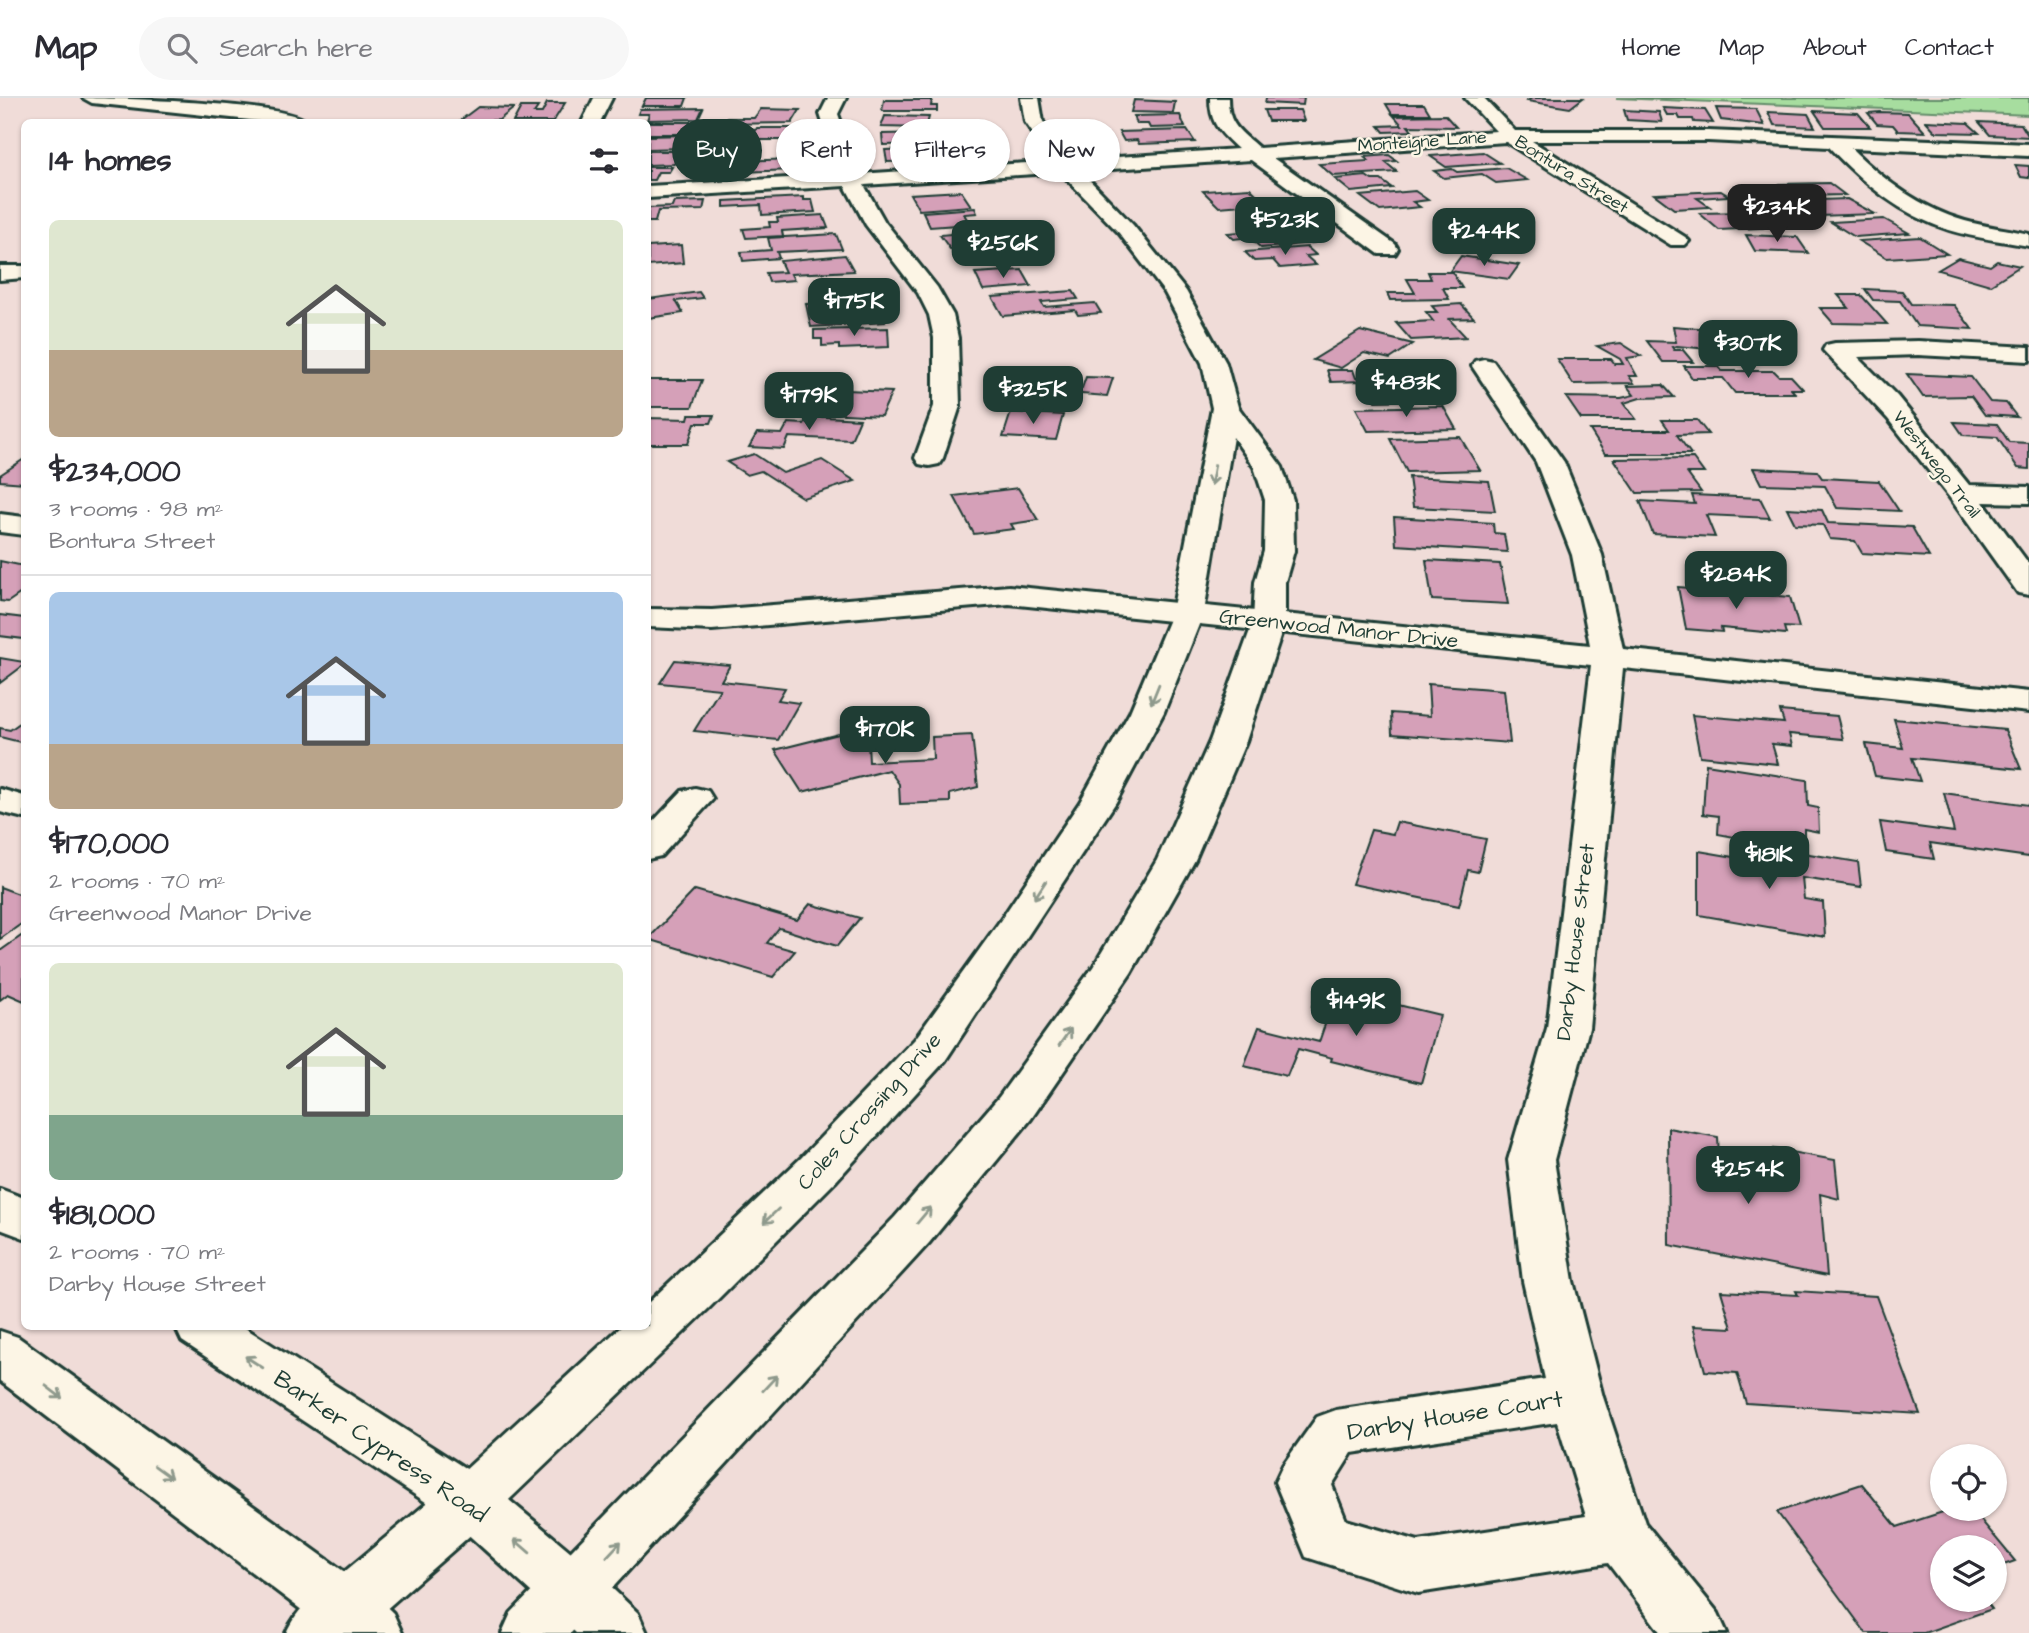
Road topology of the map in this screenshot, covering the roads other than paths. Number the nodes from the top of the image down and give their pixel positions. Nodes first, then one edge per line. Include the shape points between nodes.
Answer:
1 (92, 98) edge
2 (603, 98) edge
3 (837, 98) edge
4 (1030, 98) edge
5 (1219, 98) edge
6 (1474, 98) edge
7 (280, 119) edge
8 (592, 119) edge
9 (831, 119) edge
10 (1034, 119) edge
11 (1510, 136) junction
12 (1834, 141) junction
13 (2029, 150) edge
14 (1252, 152) junction
15 (1120, 163) edge
16 (1024, 170) edge
17 (876, 179) edge
18 (833, 182) edge
19 (853, 182) edge
20 (1081, 182) edge
21 (651, 192) edge
22 (2029, 240) edge
23 (1678, 241) dead end
24 (1387, 249) dead end
25 (21, 272) edge
26 (0, 273) edge
27 (2029, 354) edge
28 (1484, 366) dead end
29 (1225, 408) junction
30 (929, 458) dead end
31 (1962, 492) junction
32 (2029, 495) edge
33 (0, 523) edge
34 (21, 526) edge
35 (2029, 586) edge
36 (1188, 612) junction
37 (651, 618) edge
38 (1269, 622) junction
39 (1608, 656) junction
40 (2029, 702) edge
41 (695, 799) dead end
42 (0, 800) edge
43 (21, 806) edge
44 (651, 845) edge
45 (0, 1207) edge
46 (21, 1218) edge
47 (651, 1329) edge
48 (206, 1330) edge
49 (650, 1330) edge
50 (0, 1352) edge
51 (1576, 1397) junction
52 (470, 1501) junction
53 (1621, 1536) junction
54 (574, 1591) junction
55 (345, 1624) edge
56 (532, 1633) edge
57 (617, 1633) edge
58 (1697, 1633) edge

1 - 7 street
2 - 8 street
3 - 9 street
4 - 10 street, Coles Crossing Drive
5 - 14 street via 1219,115 1227,130
6 - 11 street, Bontura Street
11 - 12 street, Monteigne Lane
11 - 14 street, Monteigne Lane
11 - 23 street, Bontura Street
12 - 13 street, Monteigne Lane
12 - 22 street via 1854,164 1931,214 1958,226
14 - 15 street, Monteigne Lane
14 - 24 street
16 - 17 street, Monteigne Lane
18 - 21 street, Monteigne Lane
19 - 30 street via 876,225 929,292 941,316 946,338 947,406
20 - 29 street, Coles Crossing Drive via 1126,229 1175,291 1214,363
25 - 26 street
27 - 31 street, Westwego Trail via 1918,348 1835,350 1861,370
28 - 39 street, Darby House Street via 1549,462 1587,555
29 -> 36 street, Coles Crossing Drive
29 - 38 street, Coles Crossing Drive via 1268,467 1279,500 1279,551 1270,582
31 - 32 street
31 - 35 street, Westwego Trail
33 - 34 street
36 - 37 street, Greenwood Manor Drive via 1009,595 712,620
36 - 38 street, Greenwood Manor Drive
36 -> 47 street, Coles Crossing Drive via 1147,712 1098,802 930,1050 808,1180
38 - 39 street, Greenwood Manor Drive
54 -> 38 street, Coles Crossing Drive via 903,1239 1015,1108 1110,973 1175,860 1228,741
39 - 40 street, Greenwood Manor Drive
39 - 51 street, Darby House Street via 1567,1028 1531,1160 1548,1281
41 - 44 street
42 - 43 street
45 - 46 street
52 -> 48 street, Barker Cypress Road
49 -> 52 street, Coles Crossing Drive
50 -> 55 street
51 - 53 street, Darby House Street
51 - 53 street, Darby House Court via 1336,1433 1303,1482 1326,1539 1418,1567
54 -> 52 street, Barker Cypress Road
52 - 55 street, Coles Crossing Drive
53 - 58 street, Darby House Street
54 - 56 street, Coles Crossing Drive
54 - 57 street, Barker Cypress Road

